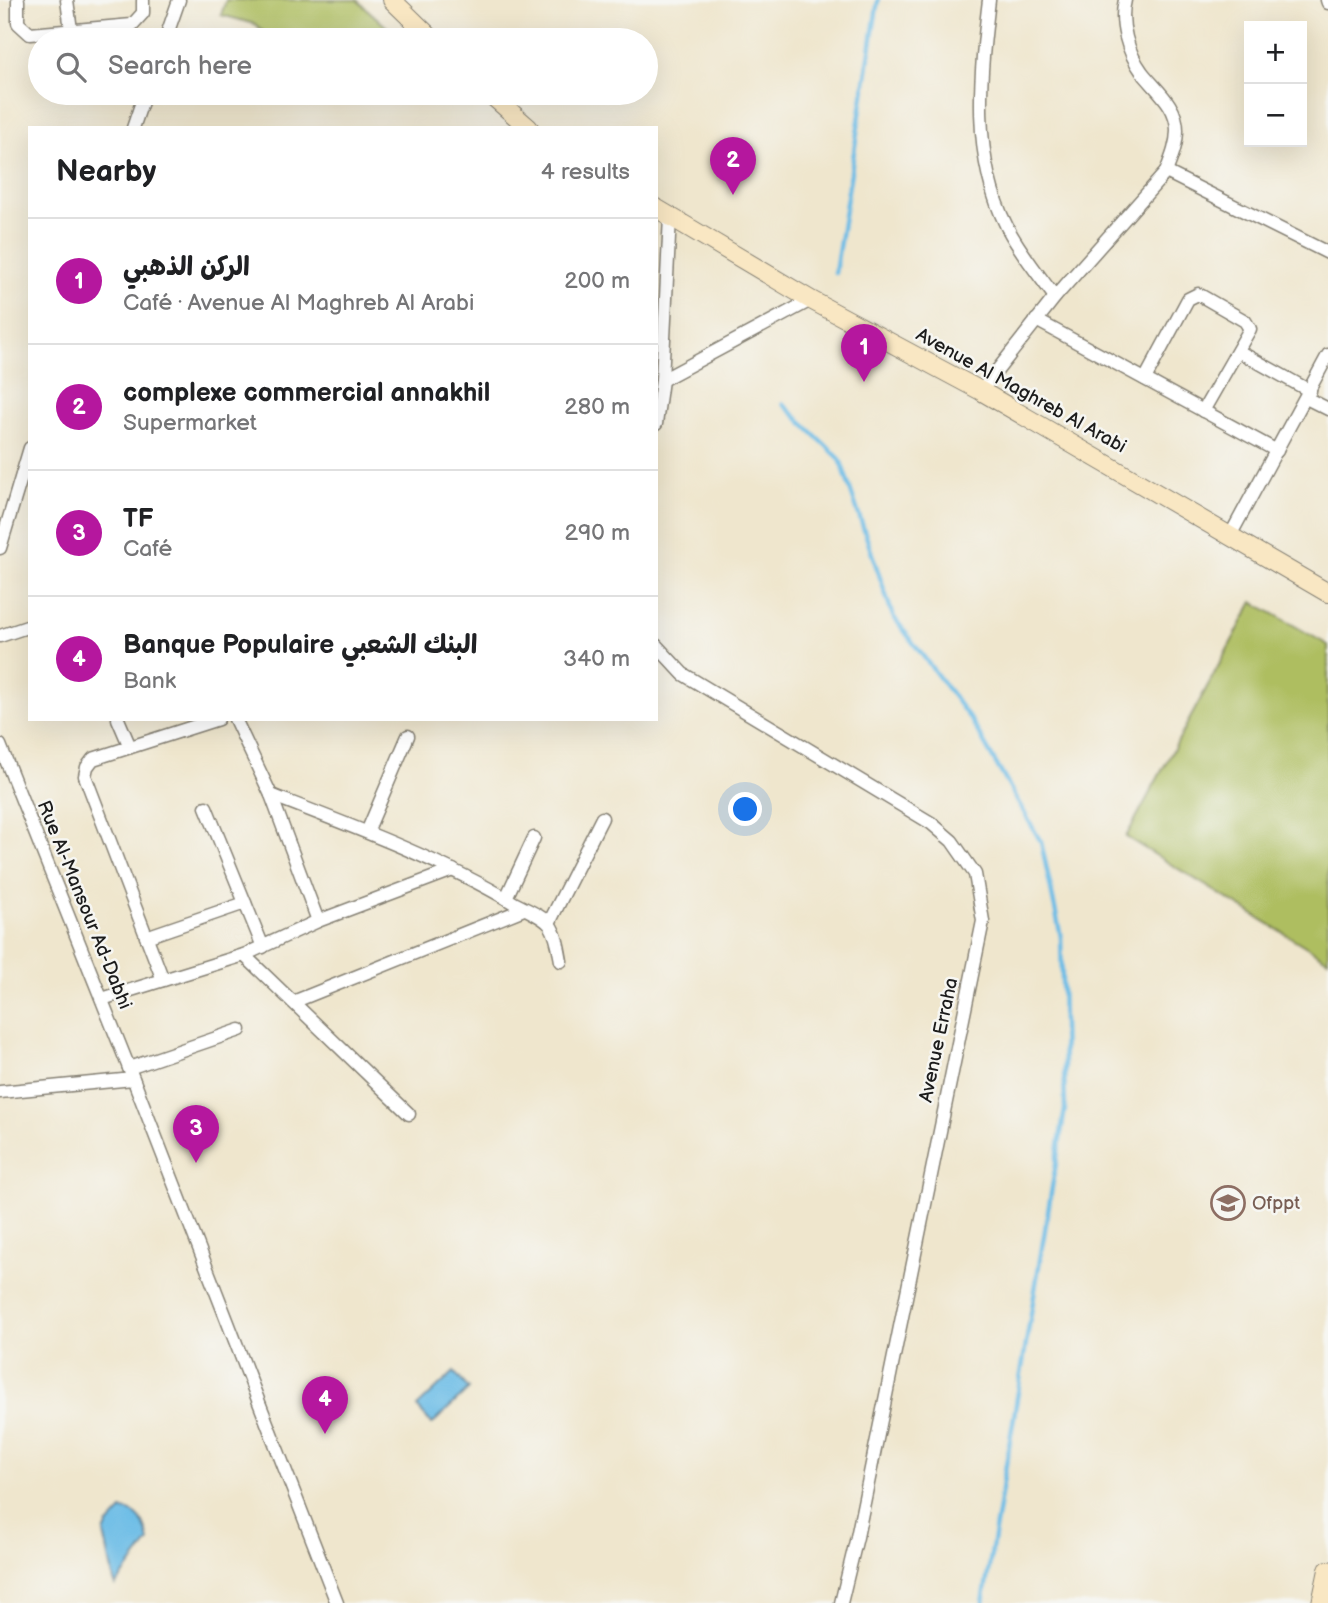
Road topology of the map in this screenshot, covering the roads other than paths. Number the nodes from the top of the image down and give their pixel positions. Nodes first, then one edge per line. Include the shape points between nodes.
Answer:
1 (18, 0) edge
2 (66, 0) edge
3 (143, 0) edge
4 (179, 0) edge
5 (391, 0) edge
6 (989, 0) edge
7 (1125, 0) edge
8 (71, 28) edge
9 (95, 28) edge
10 (168, 28) edge
11 (420, 28) edge
12 (28, 33) edge
13 (141, 105) edge
14 (503, 105) edge
15 (134, 126) edge
16 (527, 126) edge
17 (1166, 172) junction
18 (663, 212) edge
19 (1328, 253) edge
20 (1055, 297) junction
21 (811, 300) junction
22 (1036, 320) junction
23 (1238, 351) junction
24 (1328, 355) edge
25 (1145, 379) junction
26 (662, 380) junction
27 (981, 391) junction
28 (1308, 394) junction
29 (658, 409) edge
30 (1328, 410) edge
31 (1203, 411) junction
32 (1277, 451) junction
33 (28, 455) edge
34 (1231, 534) junction
35 (0, 548) edge
36 (1328, 593) edge
37 (28, 627) edge
38 (0, 636) edge
39 (658, 647) edge
40 (119, 721) edge
41 (212, 721) edge
42 (236, 721) edge
43 (408, 736) dead end
44 (0, 745) edge
45 (130, 747) junction
46 (271, 795) junction
47 (206, 807) dead end
48 (602, 818) dead end
49 (367, 832) junction
50 (534, 838) dead end
51 (453, 870) junction
52 (506, 898) junction
53 (245, 902) junction
54 (524, 909) junction
55 (318, 921) junction
56 (549, 923) junction
57 (146, 937) junction
58 (263, 947) junction
59 (244, 955) junction
60 (561, 961) dead end
61 (163, 980) junction
62 (102, 999) junction
63 (293, 1002) junction
64 (240, 1030) dead end
65 (131, 1074) junction
66 (0, 1091) edge
67 (409, 1114) dead end
68 (1328, 1570) edge
69 (337, 1603) edge
70 (841, 1603) edge
71 (1321, 1603) edge

1 - 12 street via 18,23
2 - 8 street
3 - 9 street via 143,13 132,25
4 - 10 street
5 - 11 main road
6 - 20 street via 980,71 987,171 1006,225
7 - 17 street via 1125,34 1141,71 1174,113 1178,129
13 - 15 street
14 - 16 main road
17 - 19 street
17 - 20 street
18 - 21 main road, Avenue Al Maghreb Al Arabi
18 - 26 street
20 - 22 street
21 - 26 street
21 - 27 main road, Avenue Al Maghreb Al Arabi
22 - 25 street
22 - 27 street
23 - 25 street via 1249,333 1247,324 1194,295
23 - 28 street
23 - 31 street
24 - 28 street
25 - 31 street
26 - 29 street
27 - 34 main road, Avenue Al Maghreb Al Arabi
28 - 30 street
28 - 32 street
31 - 32 street
32 - 34 street
33 - 35 street
34 - 36 main road, Avenue Al Maghreb Al Arabi
37 - 38 street
39 - 70 street, Avenue Erraha via 683,674 931,823 952,841 975,874 983,921
40 - 45 street
41 - 45 street
42 - 46 street
43 - 49 street
44 - 62 street, Rue Al-Mansour Ad-Dabhi
45 - 57 street via 93,759 85,776
46 - 49 street
46 - 55 street
47 - 53 street
48 - 56 street
49 - 51 street
50 - 52 street
51 - 52 street
51 - 55 street
52 - 54 street
53 - 57 street
53 - 58 street
54 - 56 street
54 - 63 street
55 - 58 street
56 - 60 street
57 - 61 street
58 - 59 street
59 - 61 street
59 - 63 street
61 - 62 street
62 - 65 street, Rue Al-Mansour Ad-Dabhi
63 - 67 street
64 - 65 street
65 - 66 street
65 - 69 street, Rue Al-Mansour Ad-Dabhi
68 - 71 main road

